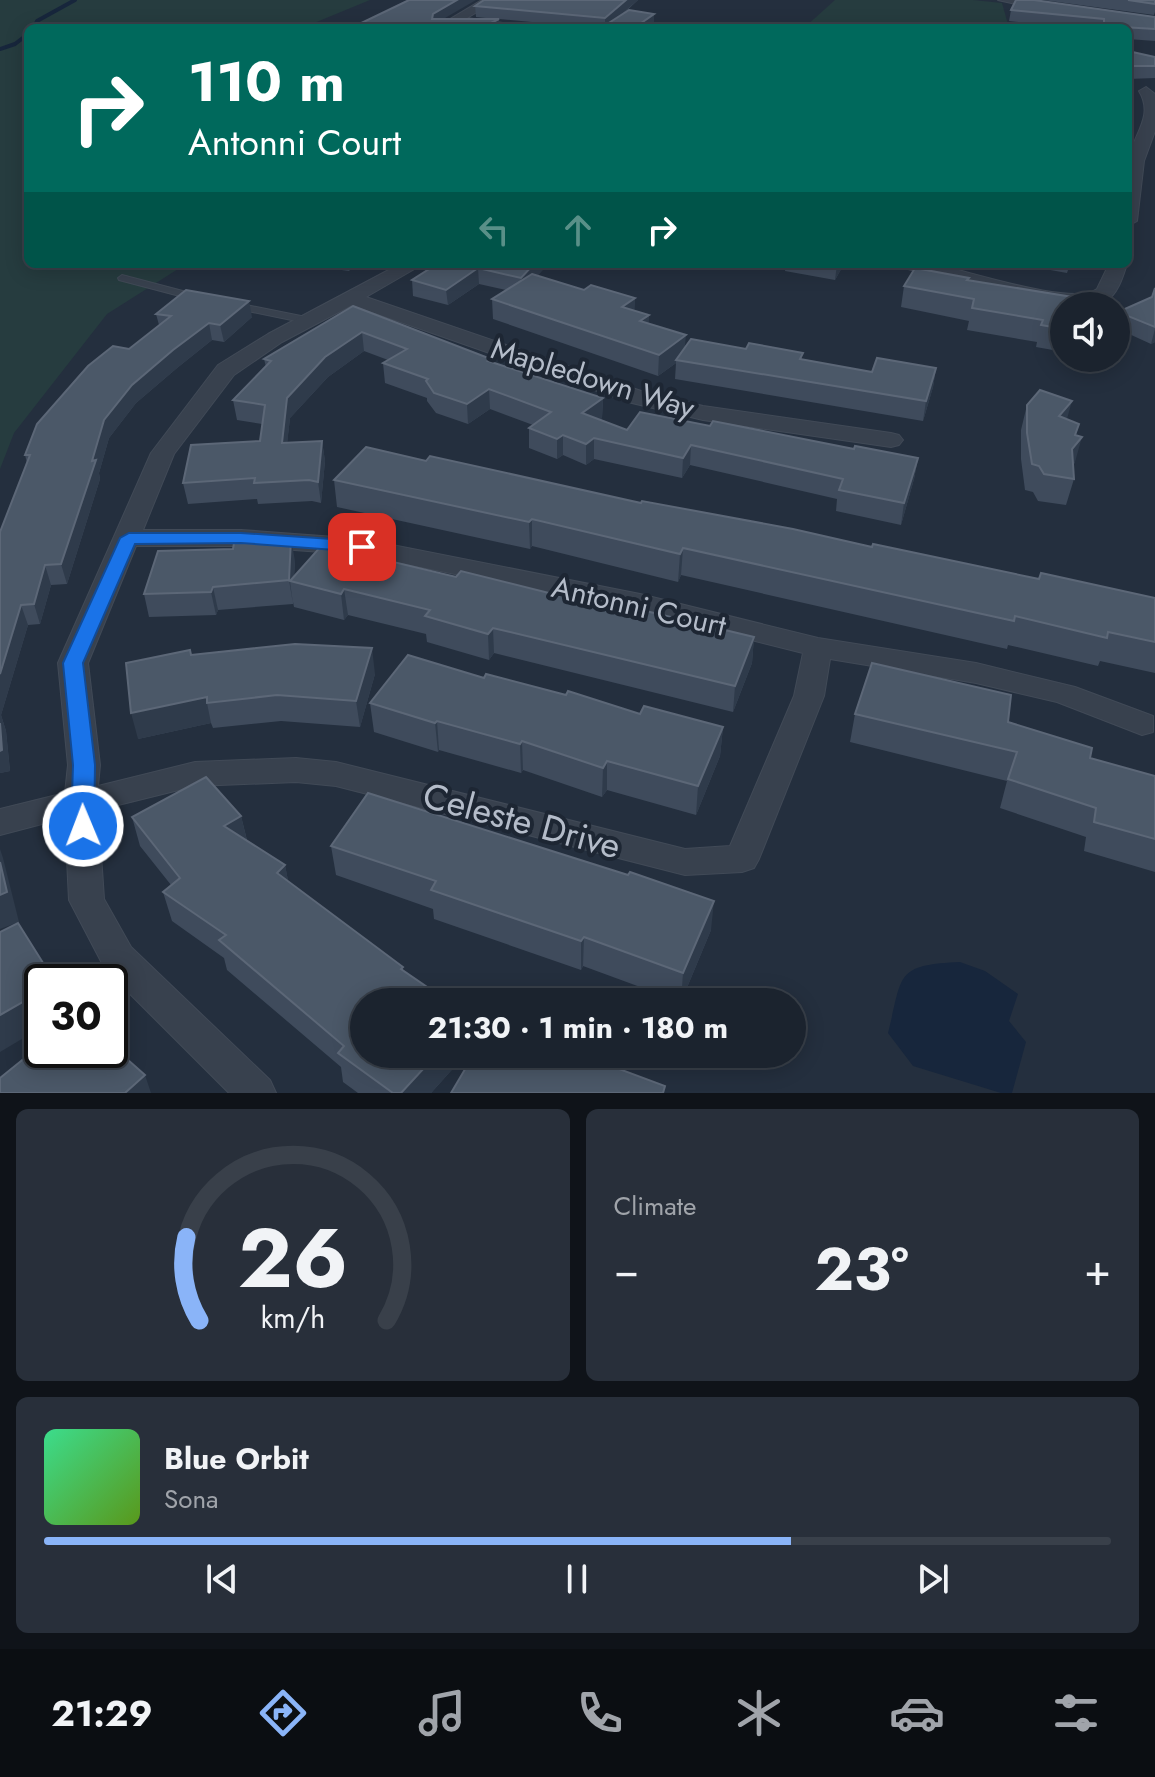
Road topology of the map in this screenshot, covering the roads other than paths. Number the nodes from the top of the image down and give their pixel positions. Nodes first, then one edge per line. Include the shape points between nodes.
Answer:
1 (491, 0) edge
2 (1004, 0) edge
3 (1062, 9) edge
4 (456, 21) junction
5 (450, 24) edge
6 (479, 24) edge
7 (1146, 91) dead end
8 (1151, 136) edge
9 (1132, 191) edge
10 (406, 268) edge
11 (927, 268) edge
12 (1116, 268) edge
13 (122, 278) dead end
14 (350, 298) junction
15 (201, 299) edge
16 (232, 305) edge
17 (311, 321) junction
18 (891, 440) dead end
19 (129, 538) junction
20 (818, 647) junction
21 (1142, 724) dead end
22 (81, 802) junction
23 (0, 822) edge
24 (255, 1093) edge

1 - 4 street
2 - 3 street
4 - 5 street
4 - 6 street
7 - 8 street via 1154,103
8 - 9 street via 1136,161
10 - 14 street
11 - 12 street via 1075,299 1096,299
13 - 15 lane
14 - 17 street
14 - 18 street, Mapledown Way via 640,398 703,413
16 - 17 lane
17 - 19 street via 226,370 163,453
19 - 20 street, Antonni Court via 241,538 362,547 640,603
19 - 22 street via 73,663 84,765
20 - 21 street, Antonni Court via 976,673 1064,694
20 - 22 street, Celeste Drive via 809,696 742,859 685,862 408,791 296,770 195,774
22 - 23 street
22 - 24 street via 87,900 118,958

